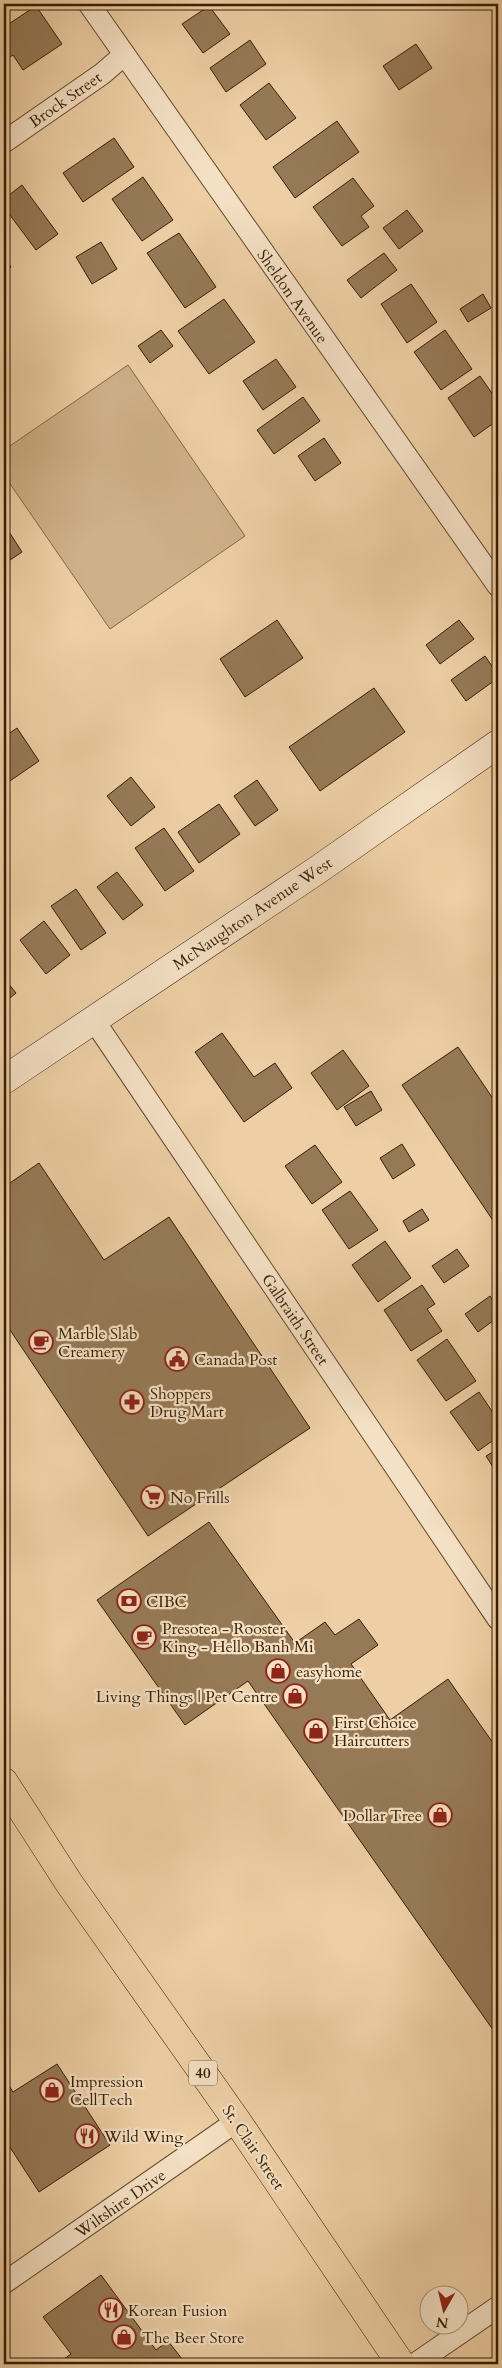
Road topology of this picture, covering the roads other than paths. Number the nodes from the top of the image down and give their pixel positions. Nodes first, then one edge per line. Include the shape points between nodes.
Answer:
1 (89, 4) edge
2 (124, 55) junction
3 (4, 142) edge
4 (498, 586) edge
5 (498, 744) edge
6 (93, 1019) junction
7 (4, 1080) edge
8 (498, 1619) edge
9 (4, 1782) edge
10 (237, 2121) junction
11 (4, 2283) edge
12 (498, 2307) edge
13 (401, 2364) edge
14 (415, 2364) edge

1 - 2 street, Sheldon Avenue
2 - 3 street, Brock Street
2 - 4 street, Sheldon Avenue
5 - 6 main road, McNaughton Avenue West via 316,871
6 - 7 main road, McNaughton Avenue West
6 - 8 street, Galbraith Street
9 - 10 main road, St. Clair Street / 40 via 69,1883
10 - 11 street, Wiltshire Drive
10 - 13 main road, St. Clair Street / 40
12 - 14 street

